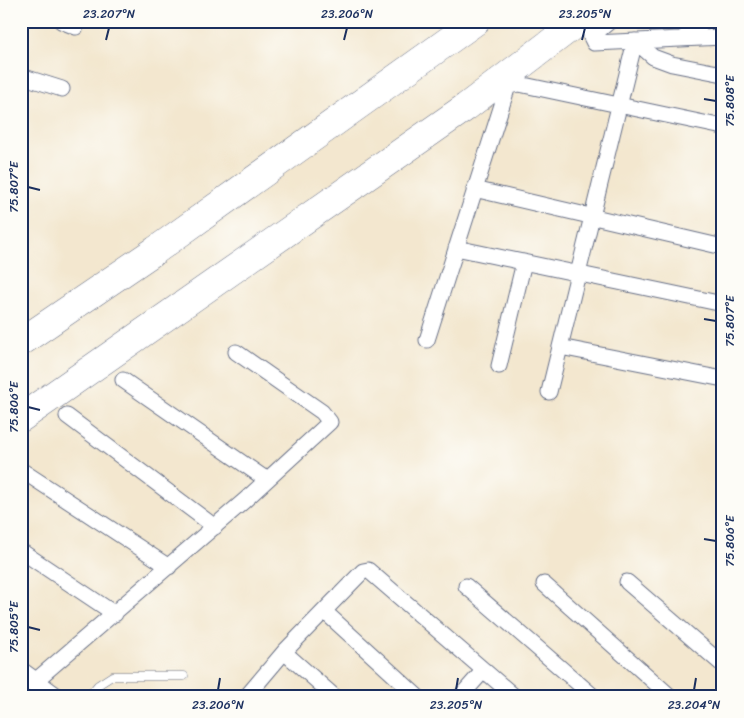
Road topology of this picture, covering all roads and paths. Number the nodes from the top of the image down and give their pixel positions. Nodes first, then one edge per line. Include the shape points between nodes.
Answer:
1 (476, 21) edge
2 (579, 21) edge
3 (610, 21) edge
4 (706, 21) edge
5 (723, 37) edge
6 (682, 39) junction
7 (634, 41) junction
8 (723, 74) edge
9 (21, 76) edge
10 (62, 89) dead end
11 (619, 104) junction
12 (723, 126) edge
13 (474, 189) junction
14 (592, 216) junction
15 (723, 247) edge
16 (456, 248) junction
17 (524, 262) junction
18 (578, 273) junction
19 (723, 304) edge
20 (428, 340) dead end
21 (21, 342) edge
22 (560, 347) junction
23 (236, 352) dead end
24 (499, 366) dead end
25 (723, 379) edge
26 (124, 380) dead end
27 (549, 392) dead end
28 (67, 416) dead end
29 (21, 418) edge
30 (21, 470) edge
31 (267, 480) junction
32 (215, 527) junction
33 (21, 551) edge
34 (169, 567) junction
35 (627, 582) dead end
36 (544, 584) dead end
37 (466, 586) dead end
38 (324, 611) junction
39 (115, 614) junction
40 (284, 652) junction
41 (723, 665) edge
42 (484, 670) junction
43 (184, 676) dead end
44 (28, 678) edge
45 (250, 695) edge
46 (52, 696) edge
47 (88, 697) edge
48 (334, 697) edge
49 (418, 697) edge
50 (460, 697) edge
51 (515, 697) edge
52 (594, 697) edge
53 (671, 697) edge

1 - 21 highway via 156,250
2 - 29 highway via 466,107
3 - 7 street via 591,37 594,43
4 - 6 street
5 - 6 street
6 - 7 street
7 - 8 street via 659,59
7 - 11 street
9 - 10 street
11 - 12 street
11 - 13 street via 519,84 508,86
11 - 14 street
13 - 14 street
13 - 16 street
14 - 15 street
14 - 18 street
16 - 17 street
16 - 20 street
17 - 18 street
17 - 24 street
18 - 19 street
18 - 22 street
22 - 25 street
22 - 27 street
23 - 31 street via 322,412 330,422
26 - 31 street
28 - 32 street
30 - 34 street
31 - 32 street
32 - 34 street
33 - 39 street
34 - 39 street
35 - 41 street
36 - 53 street
37 - 52 street
38 - 40 street
38 - 42 street via 363,571 368,570
38 - 49 street
39 - 44 street
40 - 45 street
40 - 48 street
42 - 50 street
42 - 51 street
43 - 47 lane via 112,676
44 - 46 main road

